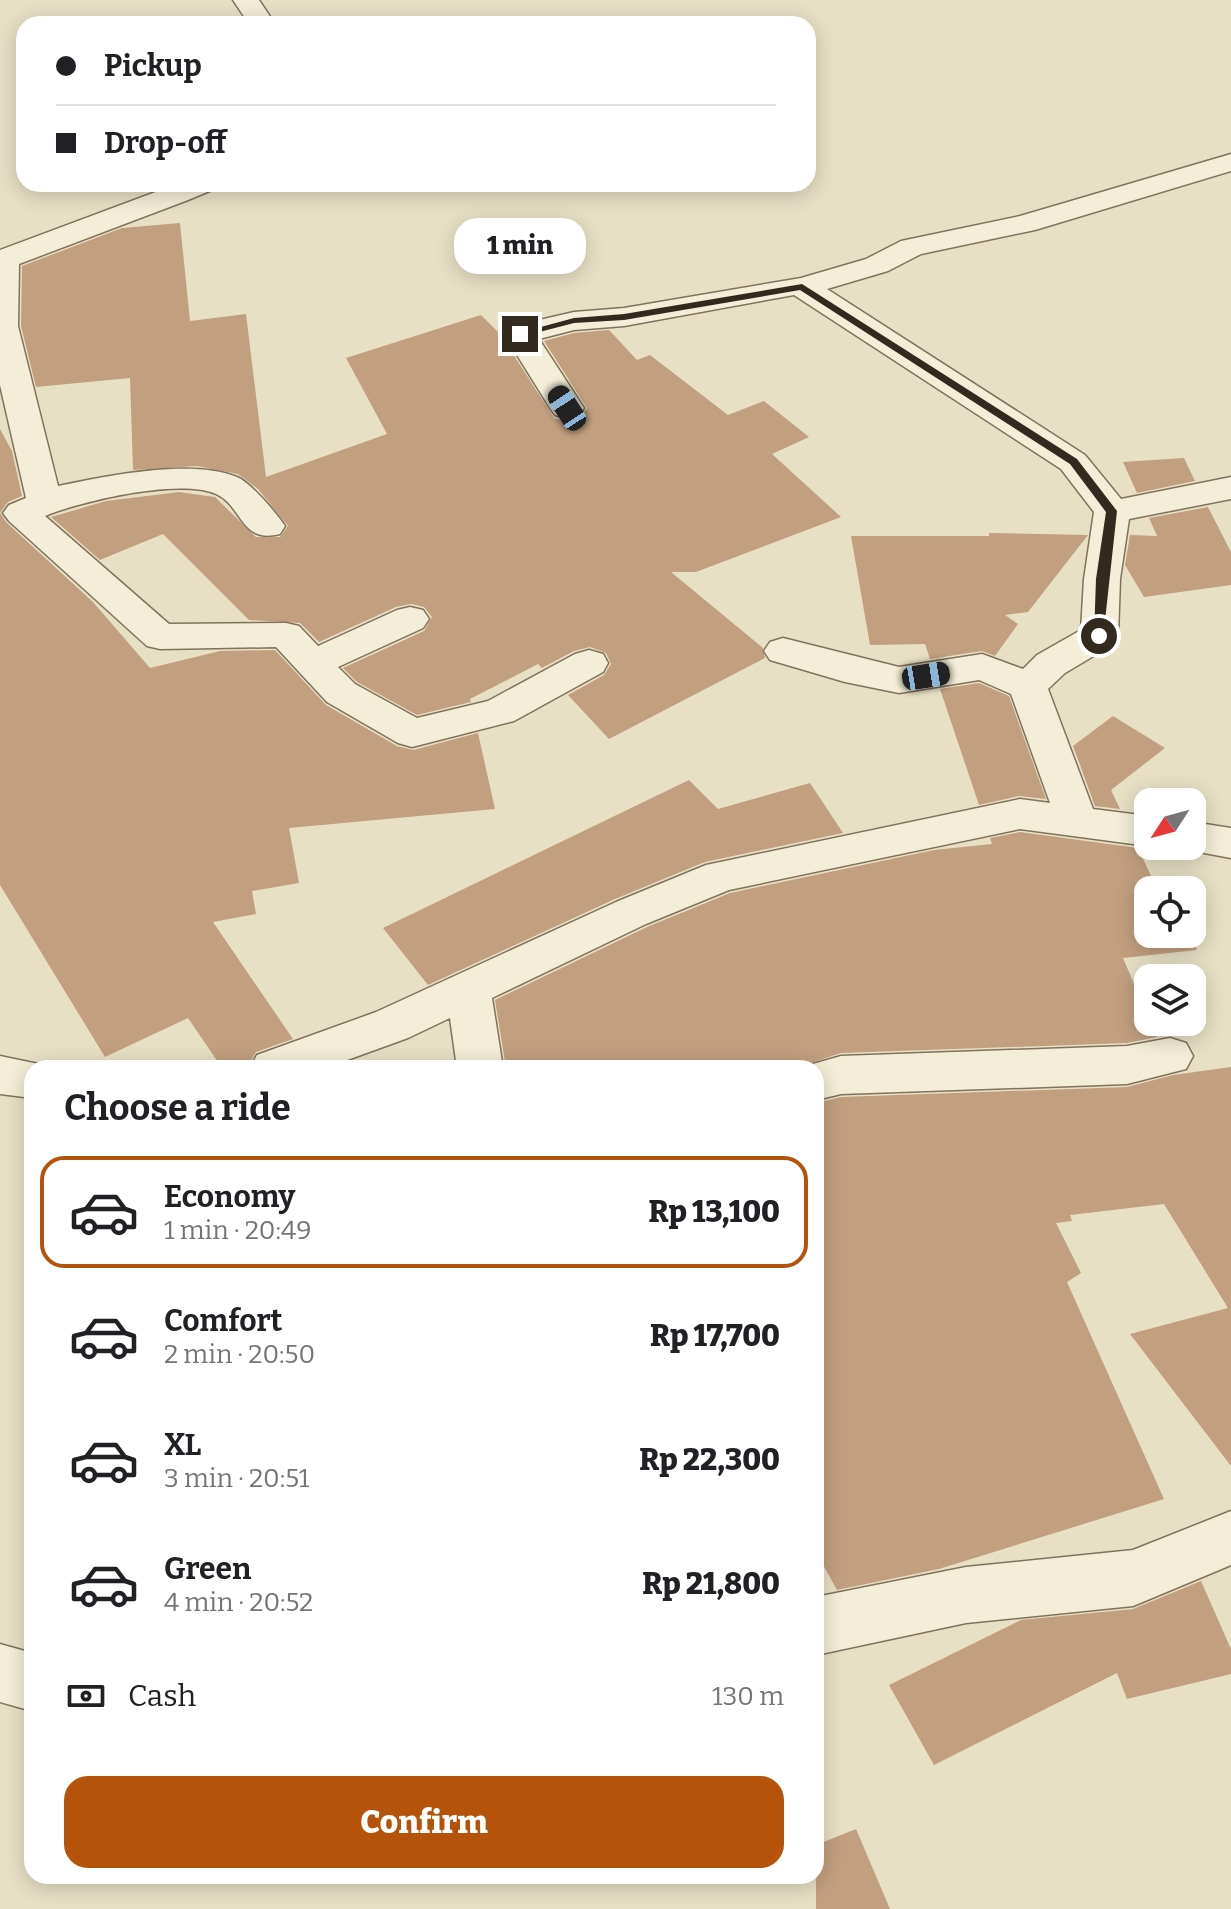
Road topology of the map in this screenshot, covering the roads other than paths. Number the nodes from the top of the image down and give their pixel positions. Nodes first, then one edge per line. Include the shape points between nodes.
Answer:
1 (1231, 162) edge
2 (183, 192) edge
3 (802, 287) junction
4 (567, 408) dead end
5 (1231, 488) edge
6 (1112, 511) junction
7 (22, 513) edge
8 (267, 526) dead end
9 (410, 619) dead end
10 (783, 651) dead end
11 (313, 663) junction
12 (589, 663) dead end
13 (1028, 686) junction
14 (1077, 821) junction
15 (1134, 829) edge
16 (1206, 839) edge
17 (1231, 843) edge
18 (468, 991) junction
19 (1170, 1056) dead end
20 (295, 1060) edge
21 (479, 1060) edge
22 (0, 1075) edge
23 (24, 1078) edge
24 (824, 1079) edge
25 (1231, 1538) edge
26 (824, 1624) edge
27 (0, 1673) edge
28 (24, 1680) edge

1 - 3 street via 1025,224 912,247 877,265
2 - 7 street via 4,259 2,326
3 - 4 street via 520,334
3 - 6 street via 1073,462
5 - 6 street
6 - 13 street via 1099,636 1051,664
7 - 8 street via 62,496 171,478 228,485
7 - 11 street via 160,637 286,635
9 - 11 street
10 - 13 street via 899,680 982,667
11 - 12 street via 341,693 412,733 500,712
13 - 14 street
14 - 15 street
14 - 18 street via 1020,814 721,876
16 - 17 street
18 - 20 street
18 - 21 street
19 - 24 street via 1127,1065
22 - 23 street
25 - 26 street via 1133,1578 966,1595
27 - 28 street

